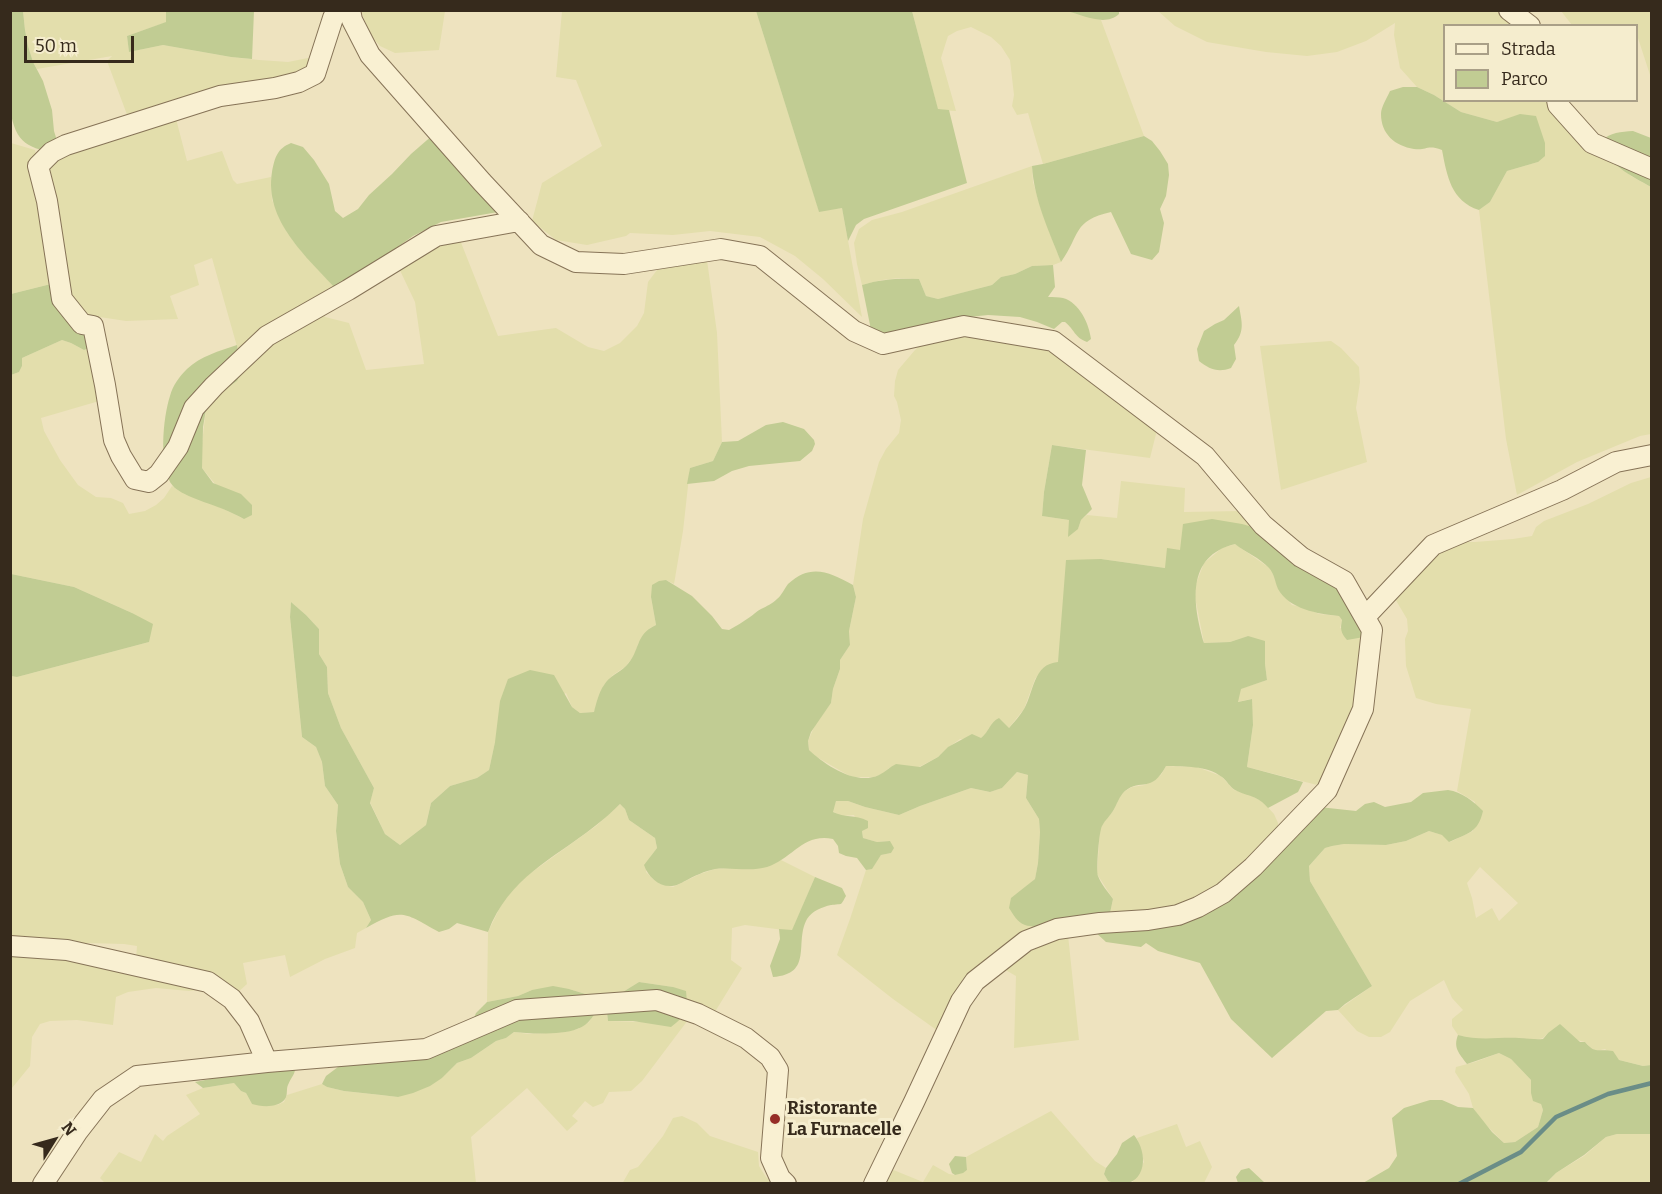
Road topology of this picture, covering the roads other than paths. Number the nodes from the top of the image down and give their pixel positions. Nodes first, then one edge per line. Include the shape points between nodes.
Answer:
1 (337, 10) edge
2 (350, 10) edge
3 (1509, 10) edge
4 (1527, 24) edge
5 (1557, 102) edge
6 (1652, 169) edge
7 (519, 221) junction
8 (1652, 455) edge
9 (1365, 616) junction
10 (10, 946) edge
11 (267, 1062) junction
12 (47, 1178) edge
13 (32, 1184) edge
14 (786, 1184) edge
15 (874, 1184) edge

1 - 7 street via 315,74 275,88 220,96 66,145 38,166 62,299 81,324 93,326 114,440 135,479 149,482 159,474 178,447 194,408 267,336 436,236
2 - 7 street via 370,55
3 - 4 street
5 - 6 street via 1592,142
7 - 9 street via 541,245 576,262 624,264 721,249 760,256 854,331 883,344 964,326 1053,341 1205,456 1263,525 1301,557 1344,581
8 - 9 street via 1616,462 1562,490 1433,545
9 - 15 street via 1372,630 1363,709 1326,790 1253,867 1223,893 1198,907 1148,920 1057,929 1026,941 975,981 960,1001
10 - 11 street via 67,950 208,982 232,999 249,1021
11 - 12 street via 137,1076 104,1099
11 - 14 street via 426,1049 517,1010 657,1000 698,1014 746,1038 770,1057 778,1070 771,1158
12 - 13 street

